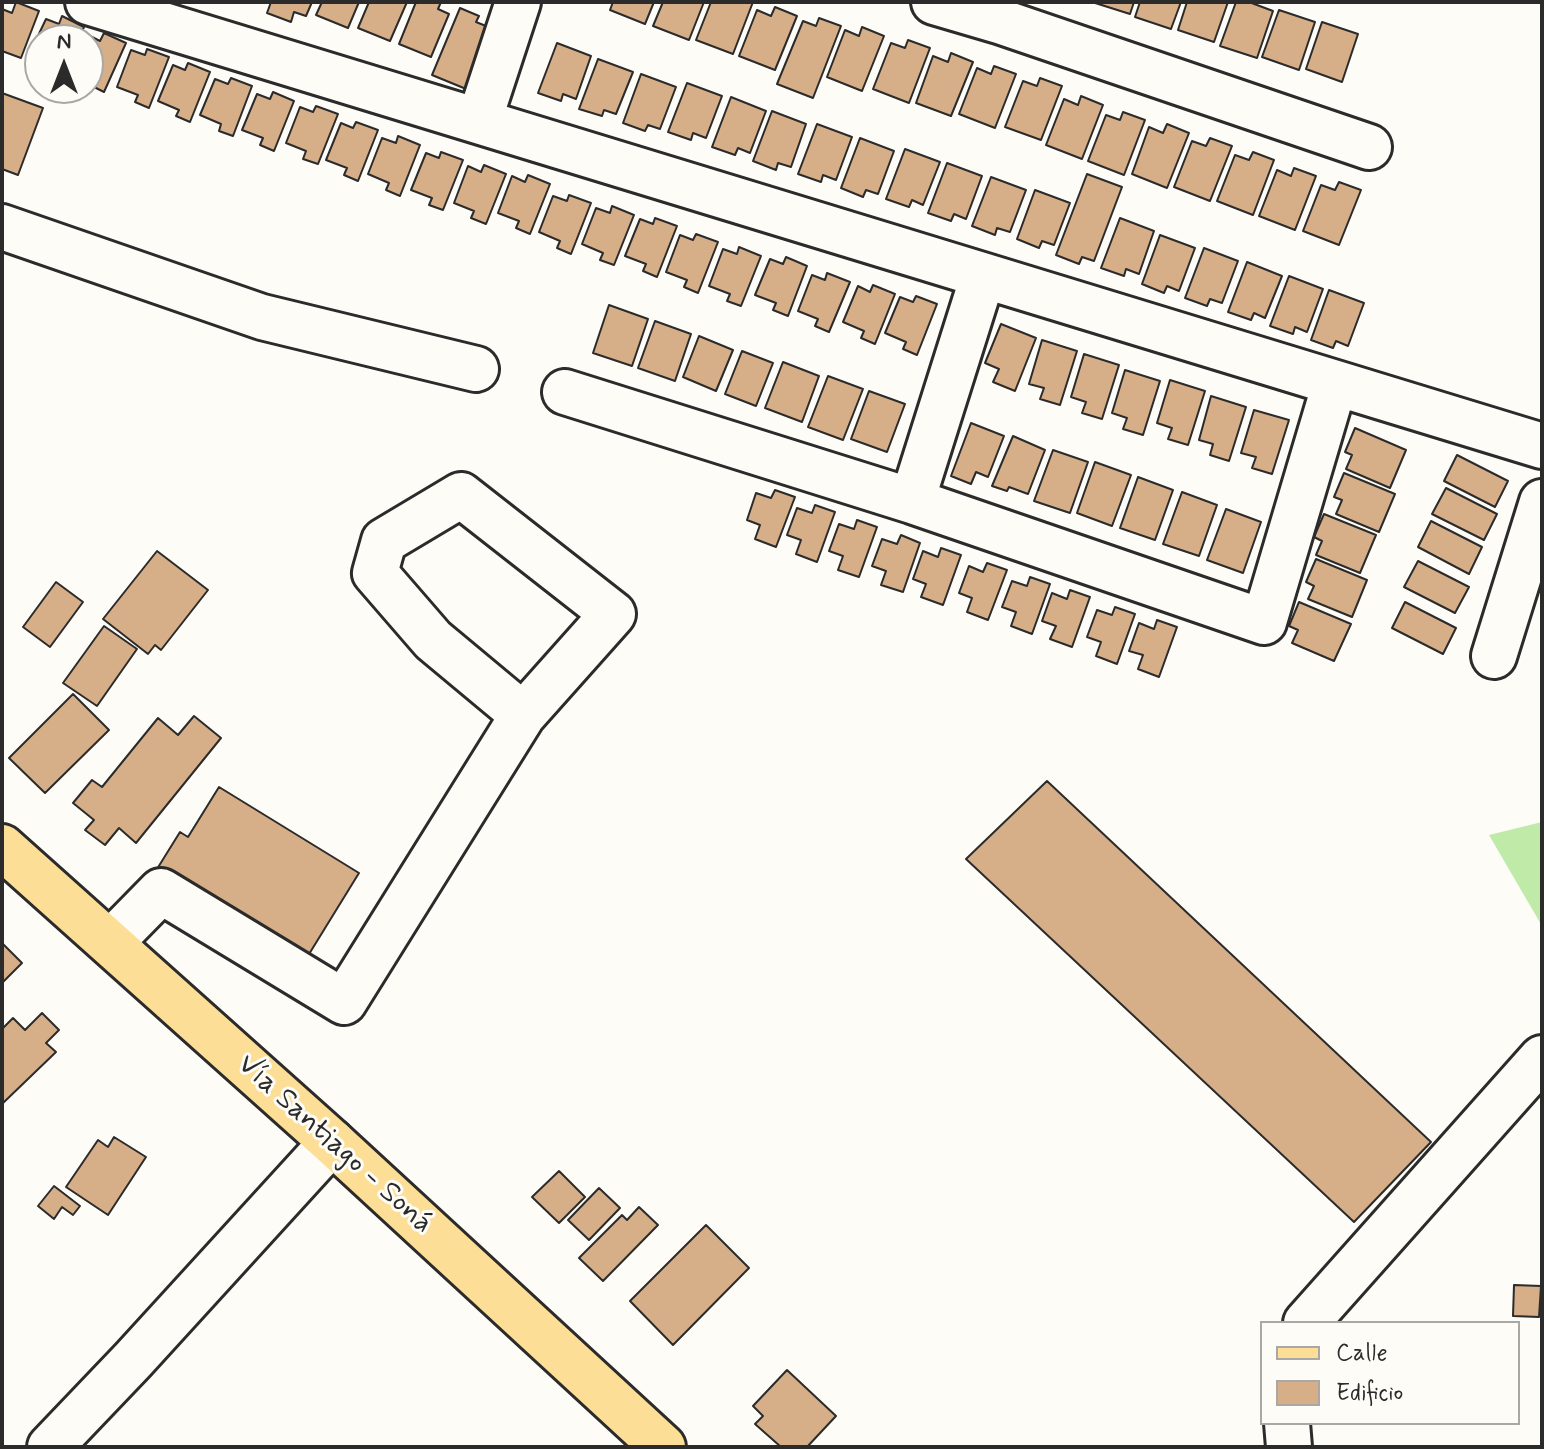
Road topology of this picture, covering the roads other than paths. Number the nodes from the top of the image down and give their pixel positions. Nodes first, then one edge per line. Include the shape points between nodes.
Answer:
1 (88, 2) edge
2 (518, 2) edge
3 (934, 2) edge
4 (479, 121) junction
5 (1369, 147) dead end
6 (2, 227) edge
7 (983, 276) junction
8 (476, 369) dead end
9 (1335, 383) junction
10 (565, 392) dead end
11 (1542, 446) edge
12 (912, 501) junction
13 (1542, 502) edge
14 (1494, 656) dead end
15 (523, 715) junction
16 (2, 847) edge
17 (110, 943) junction
18 (1542, 1058) edge
19 (332, 1142) junction
20 (1308, 1321) edge
21 (1287, 1425) edge
22 (50, 1447) edge
23 (663, 1447) edge
24 (1289, 1447) edge

1 - 4 street
2 - 4 street
3 - 5 street
4 - 7 street
6 - 8 street via 262,317
7 - 9 street
7 - 12 street
9 - 11 street
9 - 12 street via 1264,622
10 - 12 street
13 - 14 street
15 - 15 street via 613,614 461,495 384,541 375,573 433,640
15 - 17 street via 344,1002 161,891
16 - 17 main road, Vía Santiago - Soná
17 - 19 main road, Vía Santiago - Soná
18 - 20 street
19 - 22 street
19 - 23 main road, Vía Santiago - Soná
21 - 24 street

